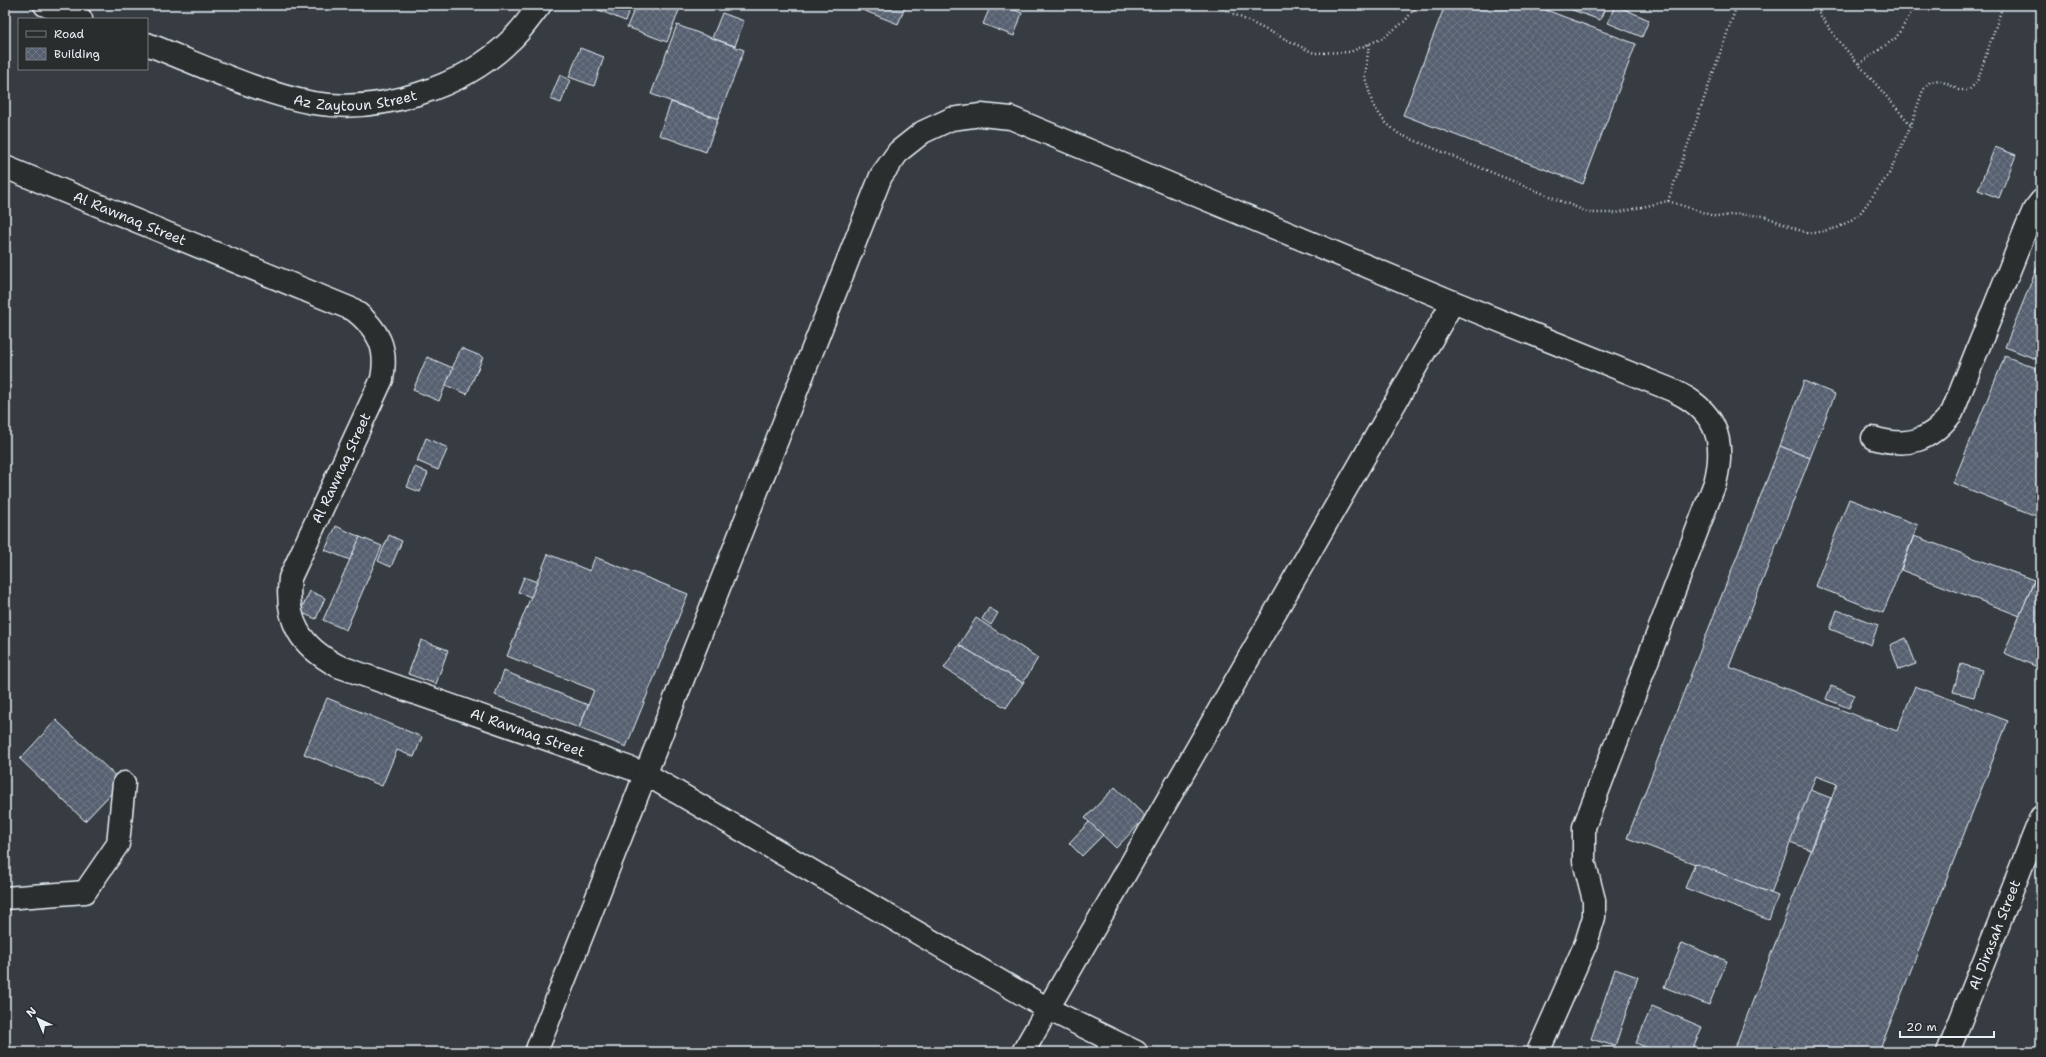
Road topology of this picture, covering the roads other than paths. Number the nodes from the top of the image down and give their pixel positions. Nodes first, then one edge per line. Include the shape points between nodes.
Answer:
1 (45, 5) edge
2 (540, 5) edge
3 (78, 18) edge
4 (148, 44) edge
5 (5, 167) edge
6 (2041, 201) edge
7 (1453, 302) junction
8 (1873, 438) dead end
9 (644, 773) junction
10 (124, 783) dead end
11 (2041, 817) edge
12 (5, 898) edge
13 (1048, 1009) junction
14 (536, 1052) edge
15 (1023, 1052) edge
16 (1136, 1052) edge
17 (1538, 1052) edge
18 (1948, 1052) edge

1 - 3 street
2 - 4 street, Az Zaytoun Street via 511,40 469,73 420,95 367,105 313,103 262,89
5 - 9 street, Al Rawnaq Street via 354,310 367,320 376,332 383,347 382,379 290,578 290,614 297,631 308,646 322,658 338,666
6 - 8 street via 2027,226 1952,413 1941,427 1925,437 1908,443 1890,443
7 - 9 street via 1011,118 981,115 951,119 923,132 899,151 881,176
7 - 13 street
7 - 17 street via 1690,398 1704,411 1715,427 1720,445 1720,465 1715,483 1587,816 1582,838 1584,861 1594,900 1593,922
9 - 13 street, Al Rawnaq Street
9 - 14 street
10 - 12 street via 118,844 85,892
11 - 18 street, Al Dirasah Street
13 - 15 street
13 - 16 street, Al Rawnaq Street

